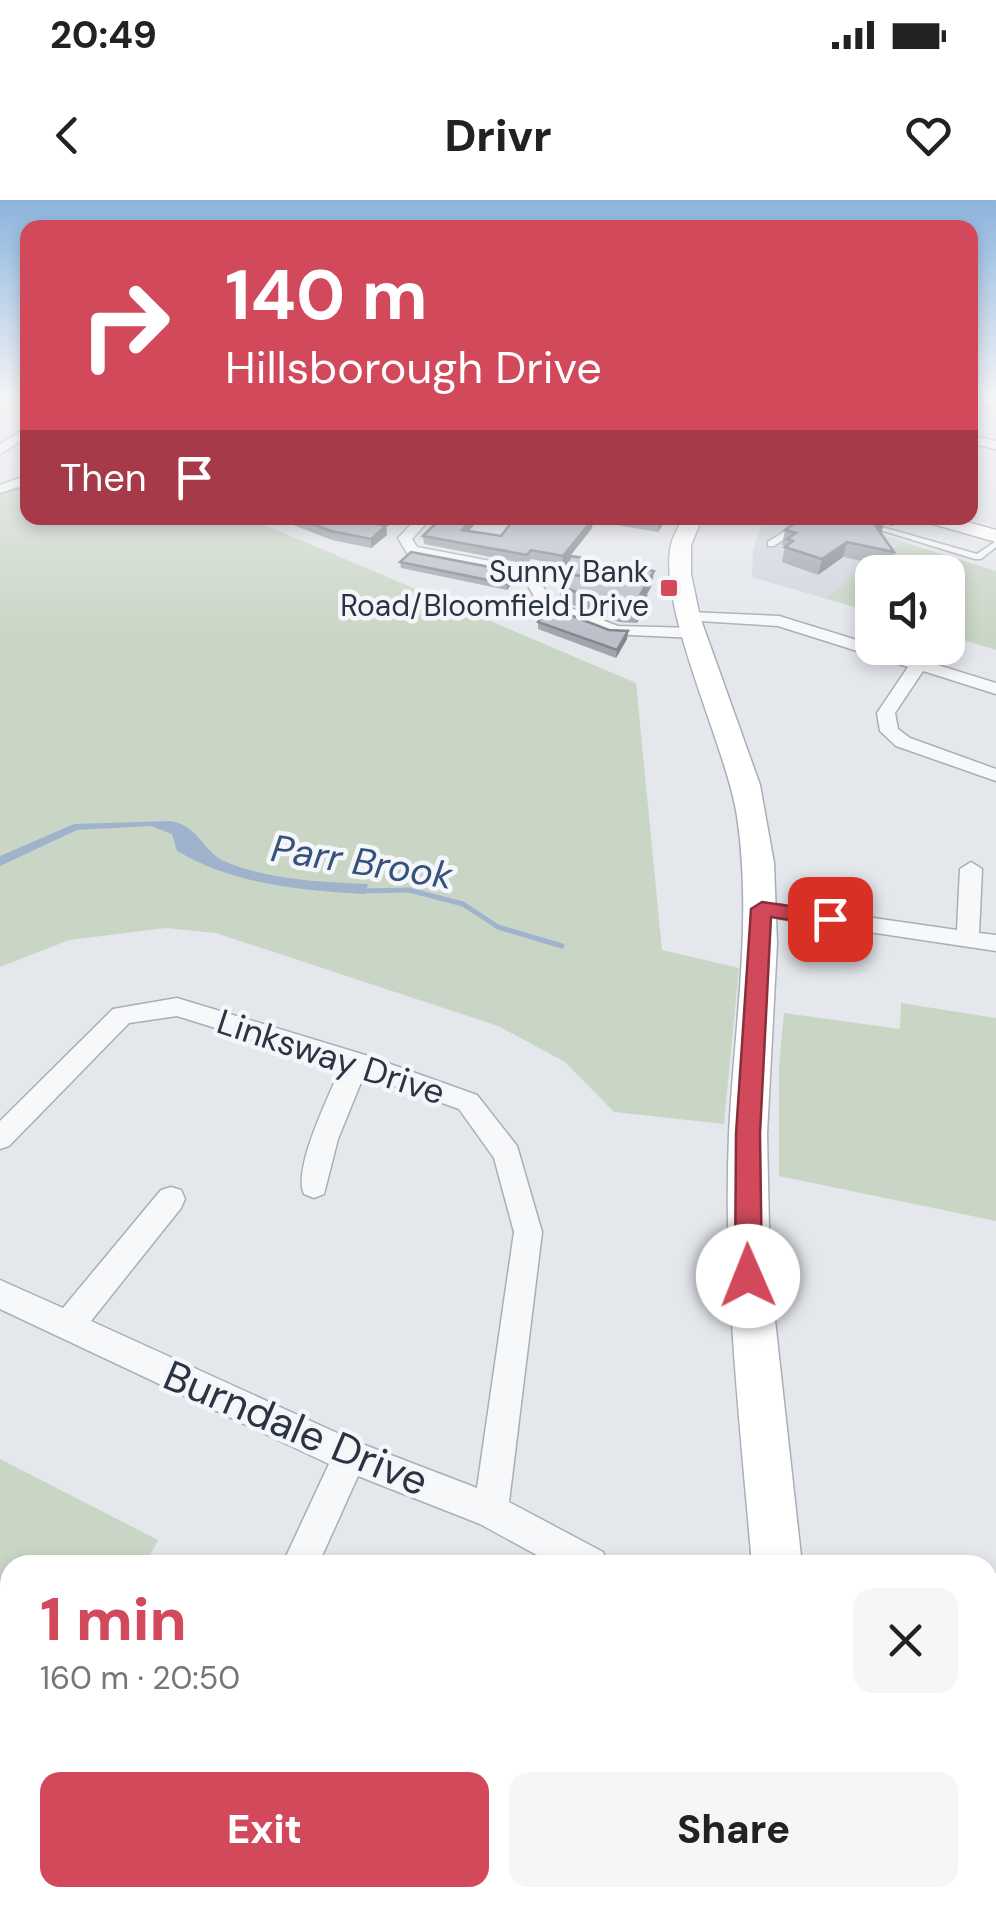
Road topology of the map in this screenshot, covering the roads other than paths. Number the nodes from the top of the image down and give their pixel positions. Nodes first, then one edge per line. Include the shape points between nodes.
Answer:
1 (412, 525) edge
2 (688, 525) edge
3 (792, 525) edge
4 (878, 525) edge
5 (954, 525) edge
6 (996, 540) edge
7 (772, 544) dead end
8 (692, 625) junction
9 (855, 644) edge
10 (918, 665) edge
11 (922, 665) edge
12 (996, 689) edge
13 (996, 775) edge
14 (971, 869) dead end
15 (762, 909) junction
16 (968, 938) junction
17 (996, 942) edge
18 (356, 1062) junction
19 (0, 1138) edge
20 (314, 1186) dead end
21 (171, 1199) dead end
22 (0, 1294) edge
23 (67, 1327) junction
24 (350, 1456) junction
25 (491, 1511) junction
26 (305, 1555) edge
27 (572, 1555) edge
28 (776, 1555) edge

1 - 8 street via 402,531 412,550 527,572 546,604 616,631
2 - 8 street via 680,574
3 - 7 lane
4 - 6 lane via 978,558
5 - 6 street
8 - 9 street via 779,621
8 - 15 street via 746,785
10 - 13 street via 886,713 889,731
11 - 12 street
14 - 16 street
15 - 16 street
15 - 28 street via 748,1134 748,1276
16 - 17 street
18 - 19 street, Linksway Drive via 176,1007 122,1015
18 - 20 street
18 - 25 street, Linksway Drive via 468,1102 506,1154 528,1232
21 - 23 street
22 - 23 street, Burndale Drive
23 - 24 street, Burndale Drive
24 - 25 street, Burndale Drive
24 - 26 street
25 - 27 street, Burndale Drive

